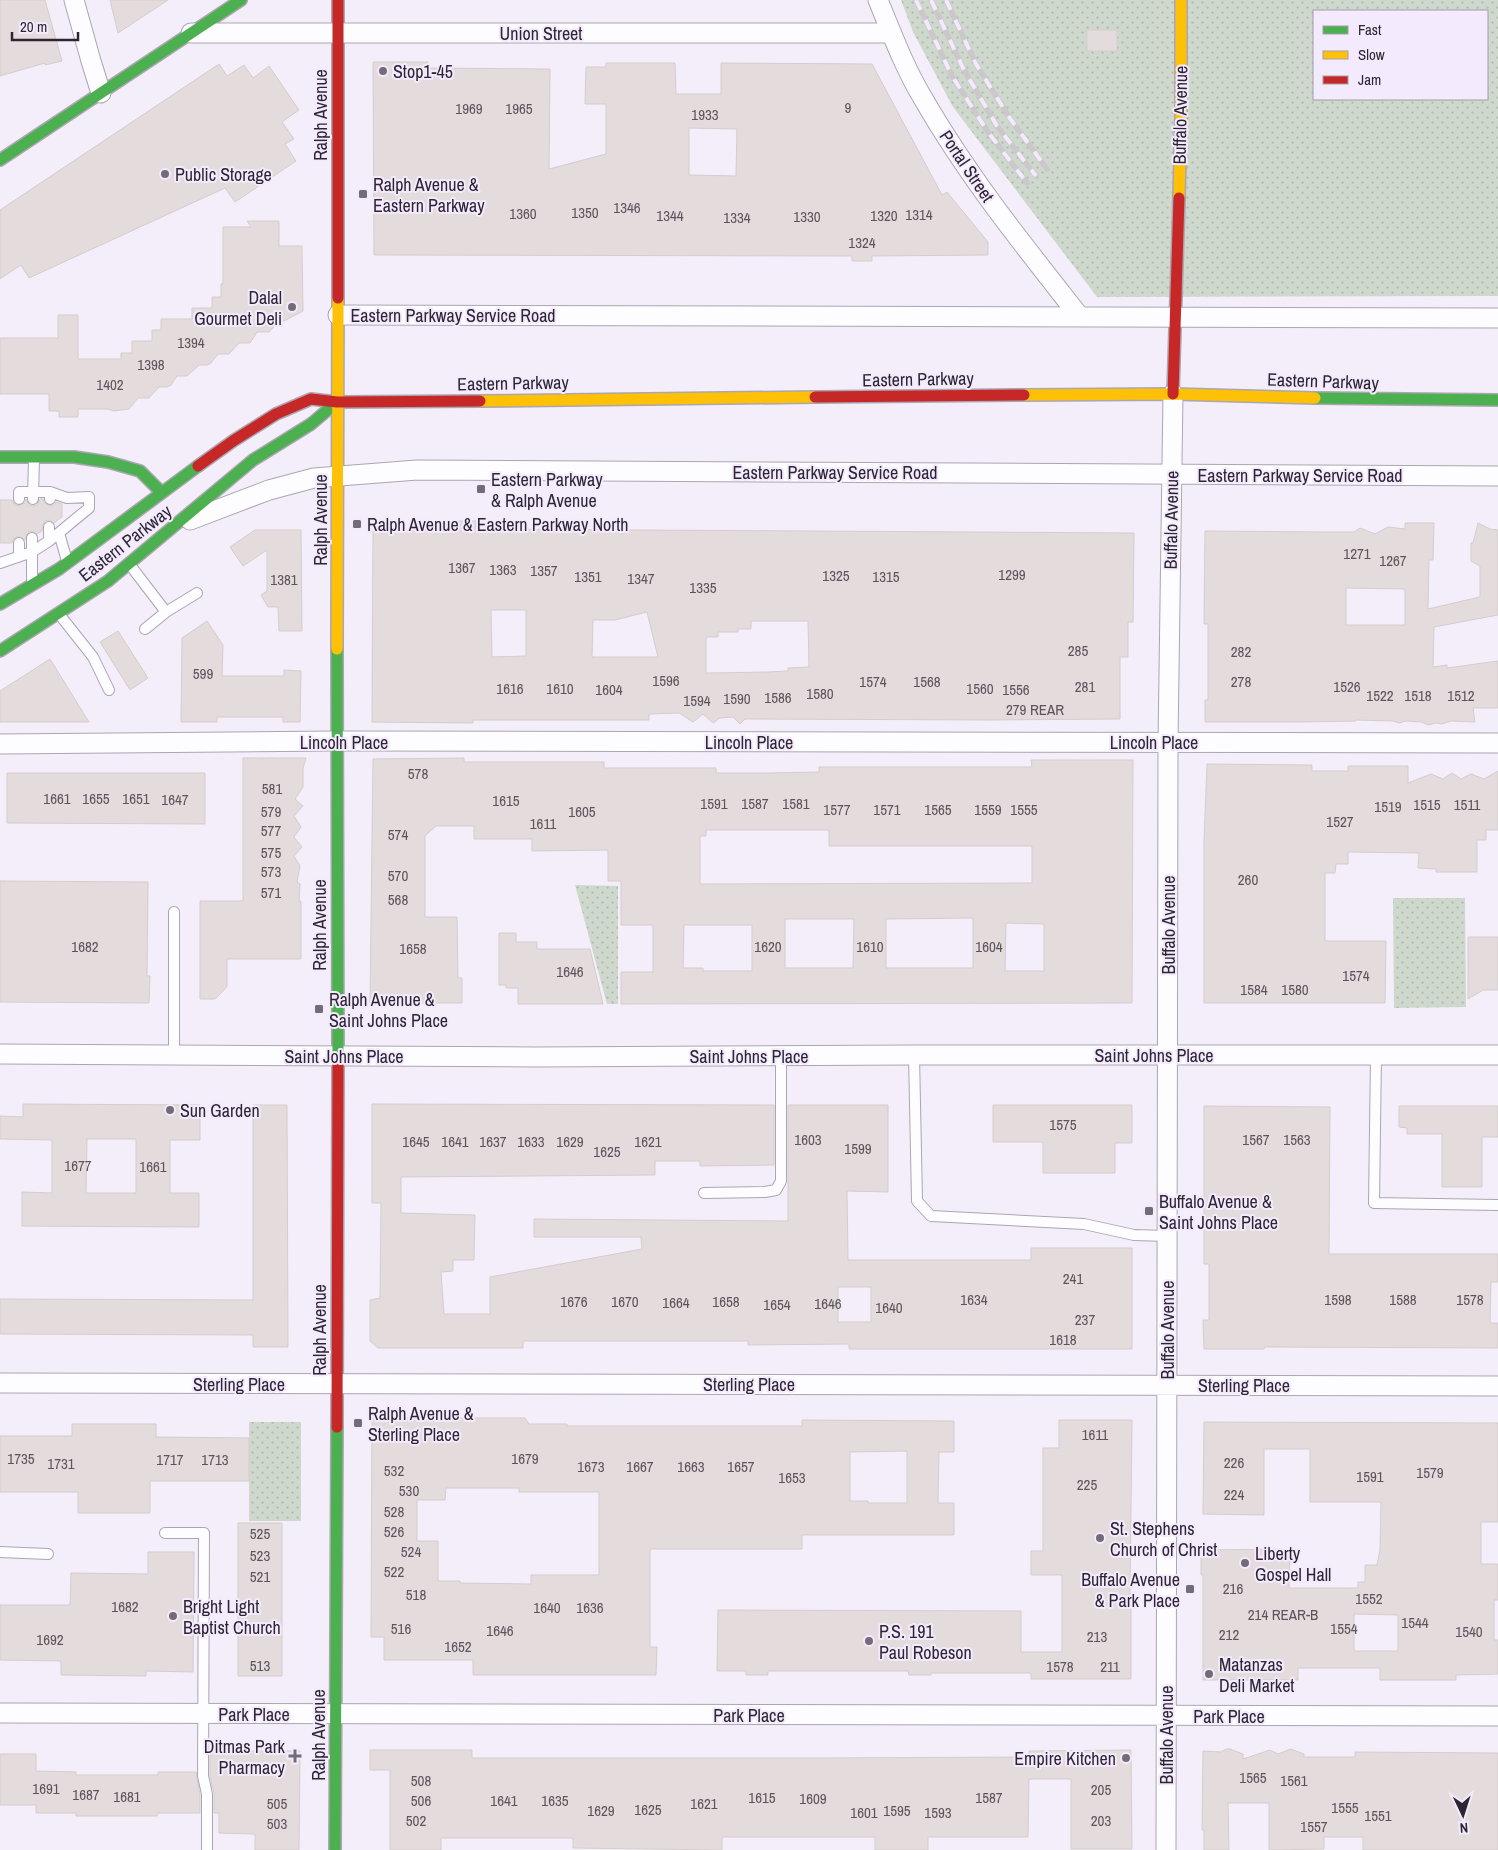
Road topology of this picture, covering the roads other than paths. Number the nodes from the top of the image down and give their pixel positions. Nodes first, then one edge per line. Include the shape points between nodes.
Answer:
1 (74, 0) edge
2 (241, 0) edge
3 (338, 0) edge
4 (878, 0) edge
5 (1181, 0) edge
6 (191, 33) junction
7 (338, 33) junction
8 (891, 33) junction
9 (101, 93) junction
10 (0, 160) edge
11 (338, 315) junction
12 (1080, 317) junction
13 (1176, 318) junction
14 (1498, 318) edge
15 (1173, 394) junction
16 (1498, 400) edge
17 (337, 402) junction
18 (0, 457) edge
19 (34, 457) junction
20 (1172, 474) junction
21 (337, 476) junction
22 (1498, 476) edge
23 (161, 492) junction
24 (34, 495) junction
25 (19, 499) dead end
26 (179, 523) junction
27 (49, 527) dead end
28 (59, 533) junction
29 (32, 538) dead end
30 (49, 542) junction
31 (18, 543) dead end
32 (32, 552) junction
33 (19, 556) junction
34 (0, 562) edge
35 (67, 563) junction
36 (129, 564) junction
37 (32, 585) junction
38 (198, 592) dead end
39 (0, 604) edge
40 (166, 612) junction
41 (58, 613) junction
42 (145, 629) dead end
43 (0, 651) edge
44 (109, 690) dead end
45 (336, 742) junction
46 (1168, 742) junction
47 (1498, 743) edge
48 (0, 744) edge
49 (174, 912) dead end
50 (0, 1054) edge
51 (174, 1055) junction
52 (781, 1055) junction
53 (914, 1055) junction
54 (1168, 1055) junction
55 (1376, 1055) junction
56 (337, 1056) junction
57 (1498, 1056) edge
58 (704, 1193) dead end
59 (1498, 1205) edge
60 (1167, 1236) junction
61 (0, 1383) edge
62 (336, 1384) junction
63 (1166, 1385) junction
64 (1498, 1386) edge
65 (165, 1533) dead end
66 (0, 1552) edge
67 (48, 1554) dead end
68 (0, 1713) edge
69 (204, 1714) junction
70 (335, 1714) junction
71 (1166, 1716) junction
72 (1498, 1716) edge
73 (207, 1850) edge
74 (335, 1850) edge
75 (1166, 1850) edge

1 - 9 street
2 - 6 street
3 - 7 street, Ralph Avenue
4 - 8 street, Portal Street
5 - 13 street, Buffalo Avenue
6 - 7 street, Union Street
6 - 9 street
7 - 8 street, Union Street
7 - 11 street, Ralph Avenue
8 - 12 street, Portal Street via 923,99 968,170
9 - 10 street
11 - 12 street, Eastern Parkway Service Road
11 - 17 street, Ralph Avenue
12 - 13 street, Eastern Parkway Service Road
13 - 14 street, Eastern Parkway Service Road
13 - 15 street, Buffalo Avenue
15 - 16 street, Eastern Parkway
15 - 17 street, Eastern Parkway
15 - 20 street, Buffalo Avenue
17 - 21 street, Ralph Avenue
17 - 23 street, Eastern Parkway via 312,398 276,414
17 - 26 street, Eastern Parkway via 311,424 228,480
18 - 19 street
19 - 23 street via 74,457 134,468
19 - 24 lane
20 - 21 street, Eastern Parkway Service Road via 417,470
20 - 22 street, Eastern Parkway Service Road
20 - 46 street, Buffalo Avenue
21 - 26 street, Eastern Parkway Service Road via 314,478 269,490
21 - 45 street, Ralph Avenue
23 - 35 street, Eastern Parkway
24 - 25 lane via 19,492
24 - 28 lane via 89,497 89,508
26 - 36 street, Eastern Parkway
27 - 30 lane
28 - 30 lane
28 - 35 lane
29 - 32 lane
30 - 32 lane
31 - 33 lane
32 - 33 lane
32 - 37 lane
33 - 34 lane
35 - 37 street, Eastern Parkway
36 - 40 lane
36 - 41 street, Eastern Parkway
37 - 39 street, Eastern Parkway
38 - 40 lane
40 - 42 lane
41 - 43 street, Eastern Parkway
41 - 44 lane via 93,657
45 - 46 street, Lincoln Place
45 - 48 street, Lincoln Place
45 - 56 street, Ralph Avenue
46 - 47 street, Lincoln Place
46 - 54 street, Buffalo Avenue
49 - 51 lane
50 - 51 street, Saint Johns Place
51 - 56 street, Saint Johns Place
52 - 53 street, Saint Johns Place
52 - 56 street, Saint Johns Place
52 - 58 lane via 781,1181 776,1190
53 - 54 street, Saint Johns Place
53 - 60 lane via 917,1201 931,1216 1084,1224 1134,1235
54 - 55 street, Saint Johns Place
54 - 60 street, Buffalo Avenue
55 - 57 street, Saint Johns Place
55 - 59 lane via 1374,1203
56 - 62 street, Ralph Avenue
60 - 63 street, Buffalo Avenue
61 - 62 street, Sterling Place
62 - 63 street, Sterling Place
62 - 70 street, Ralph Avenue
63 - 64 street, Sterling Place
63 - 71 street, Buffalo Avenue
65 - 69 lane via 204,1533
66 - 67 lane
68 - 69 street, Park Place
69 - 70 street, Park Place
69 - 73 lane
70 - 71 street, Park Place
70 - 74 street, Ralph Avenue
71 - 72 street, Park Place
71 - 75 street, Buffalo Avenue

